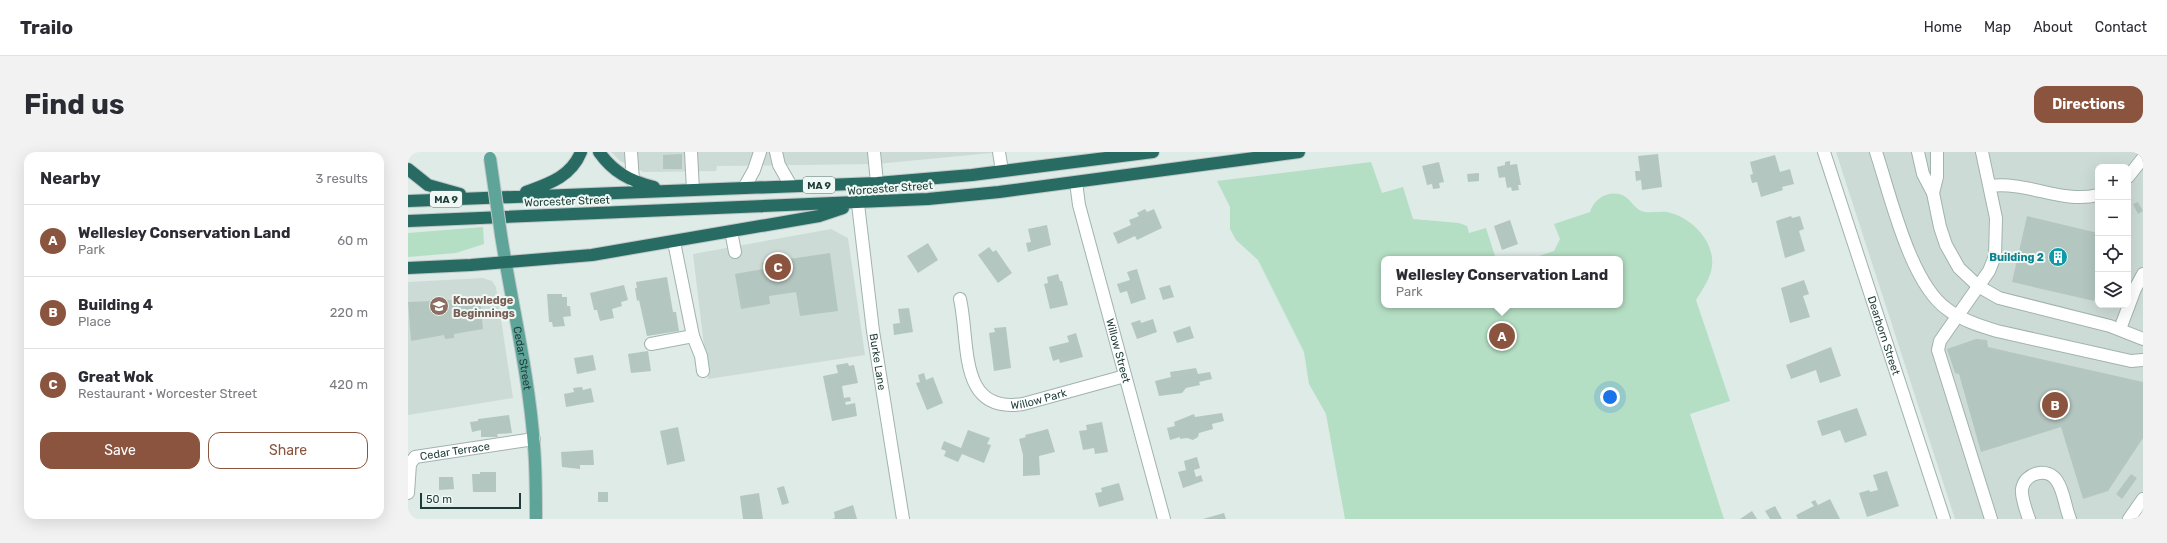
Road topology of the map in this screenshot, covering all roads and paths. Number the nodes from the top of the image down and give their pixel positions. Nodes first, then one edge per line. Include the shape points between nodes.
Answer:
1 (580, 152) edge
2 (599, 152) edge
3 (631, 152) edge
4 (691, 152) edge
5 (760, 152) edge
6 (776, 152) edge
7 (874, 152) edge
8 (999, 152) edge
9 (1152, 152) edge
10 (1299, 152) edge
11 (1824, 152) edge
12 (1876, 152) edge
13 (1918, 152) edge
14 (1937, 152) edge
15 (1982, 152) edge
16 (489, 155) edge
17 (2143, 158) edge
18 (408, 168) edge
19 (1002, 171) junction
20 (2131, 173) edge
21 (633, 181) junction
22 (1076, 182) junction
23 (877, 183) junction
24 (791, 186) junction
25 (1990, 186) junction
26 (744, 188) junction
27 (673, 190) junction
28 (693, 190) junction
29 (1933, 193) junction
30 (514, 196) junction
31 (2095, 196) edge
32 (483, 198) junction
33 (408, 200) edge
34 (858, 204) junction
35 (408, 221) edge
36 (731, 231) junction
37 (674, 242) junction
38 (735, 252) dead end
39 (506, 262) junction
40 (408, 268) edge
41 (2143, 274) edge
42 (1978, 286) junction
43 (960, 299) dead end
44 (1958, 316) junction
45 (2120, 330) junction
46 (693, 336) junction
47 (2143, 339) edge
48 (651, 344) dead end
49 (2143, 360) edge
50 (703, 371) dead end
51 (1125, 376) junction
52 (534, 439) junction
53 (408, 493) edge
54 (2143, 498) edge
55 (536, 519) edge
56 (903, 519) edge
57 (1164, 519) edge
58 (1944, 519) edge
59 (1991, 519) edge
60 (2029, 519) edge
61 (2070, 519) edge
62 (2129, 519) edge

1 - 30 highway via 573,166 562,177
2 - 21 highway via 614,169
3 - 21 street
4 - 28 street
5 - 26 street
6 - 24 street via 779,165
7 - 23 street
8 - 19 street
9 - 19 highway, Worcester Street / MA 9
10 - 22 highway, Worcester Street / MA 9
11 - 58 street, Dearborn Street
12 - 44 street via 1912,263 1938,300 1946,309
13 - 29 street via 1923,174
14 - 29 street via 1937,177
15 - 25 street
16 - 39 main road, Cedar Street, bridge
17 - 20 street
18 - 32 highway via 428,185
19 - 23 highway, Worcester Street / MA 9
21 - 27 highway
22 - 34 highway, Worcester Street / MA 9 via 967,196
22 - 51 street, Willow Street via 1079,205
23 - 24 highway, Worcester Street / MA 9
24 - 26 highway, Worcester Street / MA 9
25 - 31 street via 2011,184 2080,198
25 - 42 street via 1996,218 1995,256 1989,271
26 - 28 highway, Worcester Street / MA 9
27 - 28 highway, Worcester Street / MA 9
27 - 30 highway, Worcester Street / MA 9
29 - 42 street via 1940,227 1950,254 1959,268
30 - 32 highway, Worcester Street / MA 9
32 - 33 highway, Worcester Street / MA 9
34 - 35 highway, Worcester Street / MA 9
34 - 36 highway via 819,216
34 - 56 street, Burke Lane via 873,331
36 - 37 highway
36 - 38 street
37 - 39 highway via 592,255
37 - 46 street
39 - 40 highway
39 - 52 main road, Cedar Street
41 - 45 street
42 - 44 street
42 - 45 street via 2008,301
43 - 51 street, Willow Park via 973,381 979,394 992,402 1006,406 1023,404
44 - 49 street via 1997,331 2131,361
44 - 59 street via 1940,341 1939,358
45 - 47 street
46 - 48 street
46 - 50 street via 701,356
51 - 57 street, Willow Street
52 - 53 street, Cedar Terrace via 415,457 410,464
52 - 55 main road, Cedar Street
54 - 62 street
60 - 61 street via 2022,496 2023,486 2030,476 2043,472 2058,481

